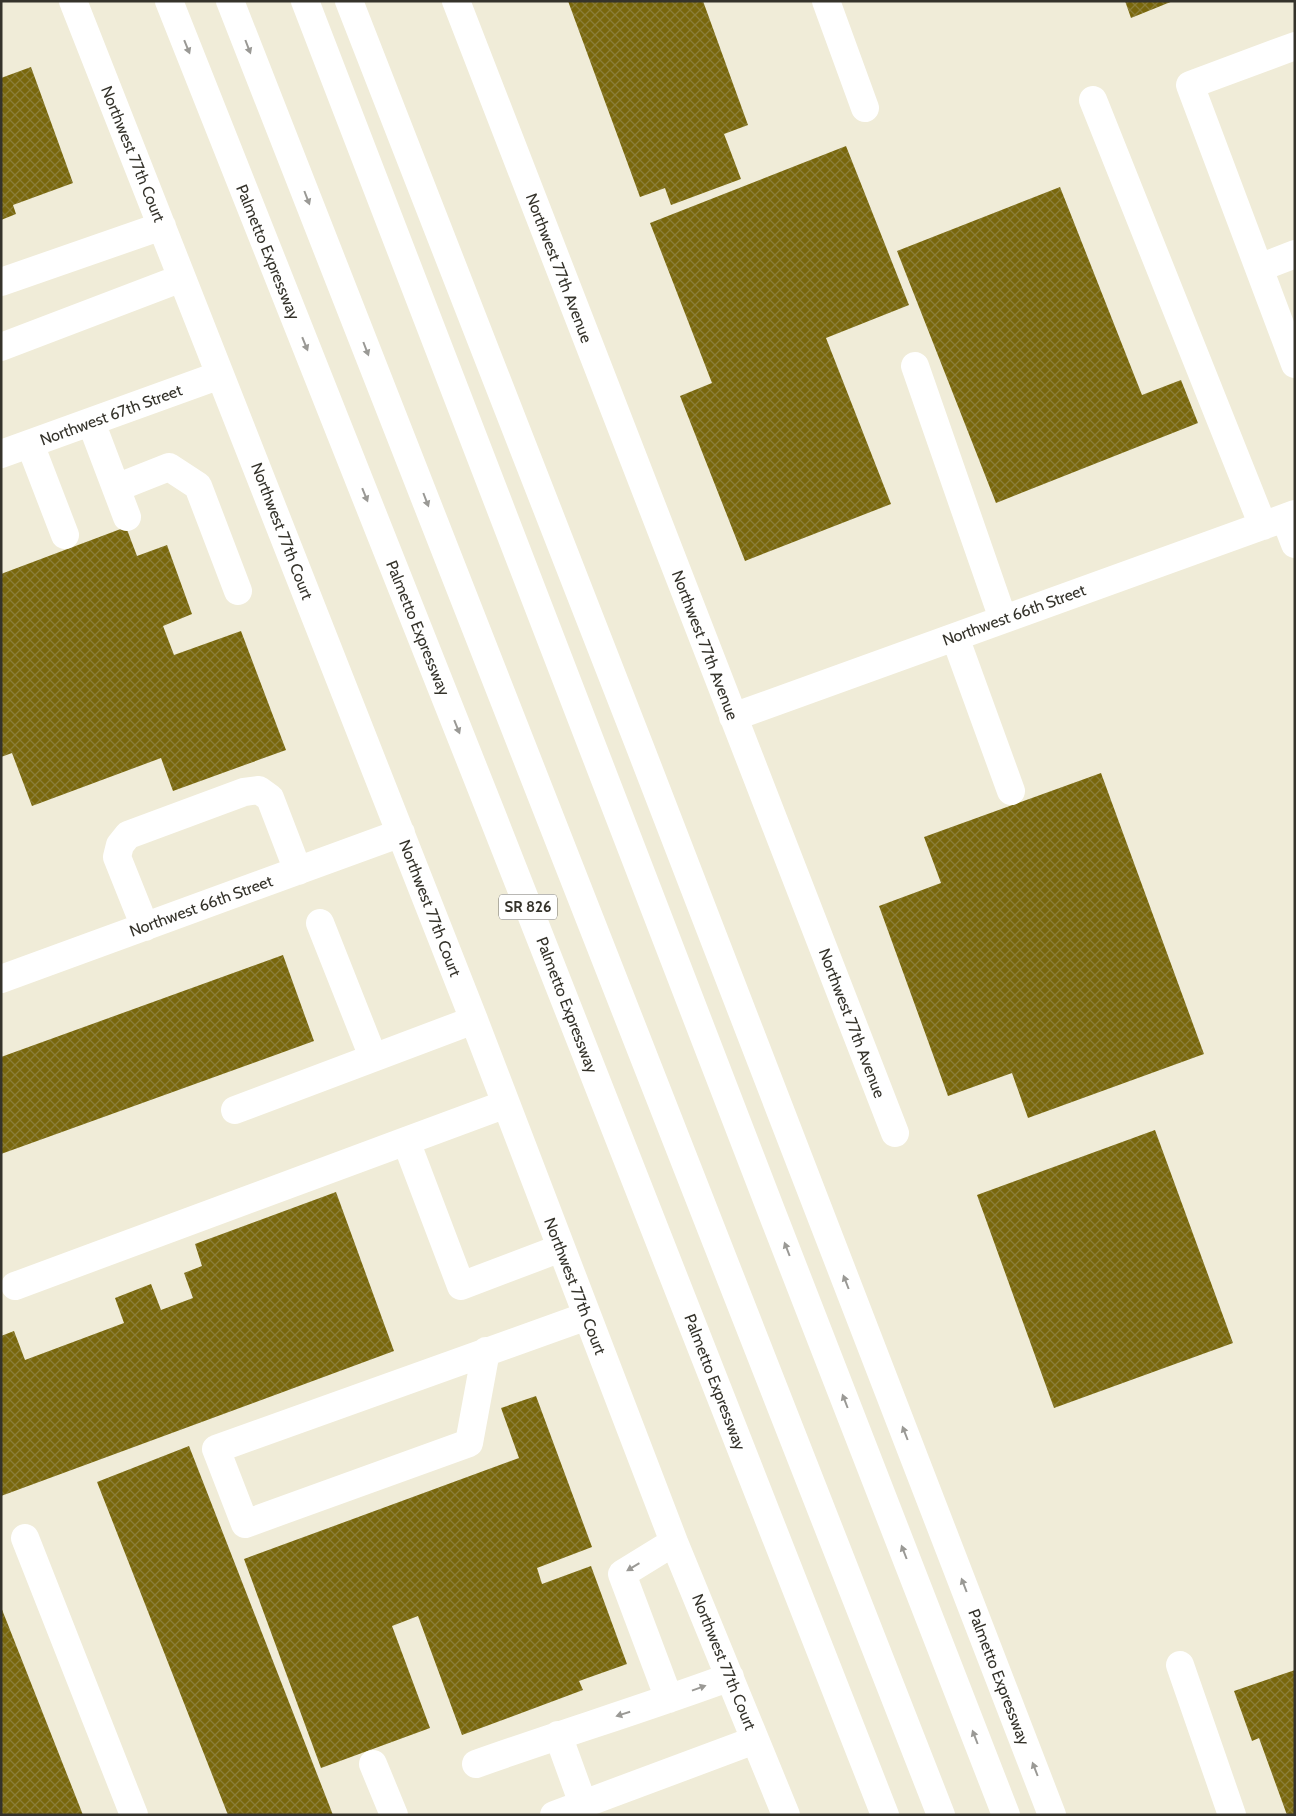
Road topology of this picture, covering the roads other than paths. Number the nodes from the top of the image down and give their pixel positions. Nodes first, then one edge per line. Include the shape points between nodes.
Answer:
1 (73, 1) edge
2 (169, 1) edge
3 (230, 1) edge
4 (305, 1) edge
5 (349, 1) edge
6 (456, 1) edge
7 (826, 1) edge
8 (1295, 46) edge
9 (1093, 100) dead end
10 (865, 108) dead end
11 (162, 226) junction
12 (1295, 254) edge
13 (1259, 268) junction
14 (182, 278) junction
15 (1, 282) edge
16 (1, 347) edge
17 (1295, 364) edge
18 (915, 366) dead end
19 (220, 375) junction
20 (91, 422) junction
21 (30, 444) junction
22 (1, 454) edge
23 (116, 488) junction
24 (127, 517) dead end
25 (1281, 519) edge
26 (65, 535) dead end
27 (1295, 544) edge
28 (238, 591) dead end
29 (1003, 619) junction
30 (955, 637) junction
31 (733, 717) junction
32 (1011, 791) dead end
33 (401, 833) junction
34 (298, 871) junction
35 (320, 923) dead end
36 (145, 927) junction
37 (1, 979) edge
38 (474, 1020) junction
39 (373, 1057) junction
40 (506, 1104) junction
41 (235, 1110) dead end
42 (895, 1133) dead end
43 (406, 1141) junction
44 (561, 1248) junction
45 (15, 1286) dead end
46 (587, 1316) junction
47 (486, 1351) junction
48 (25, 1538) dead end
49 (674, 1542) junction
50 (1180, 1666) dead end
51 (730, 1677) junction
52 (669, 1699) junction
53 (558, 1735) junction
54 (755, 1740) junction
55 (374, 1764) dead end
56 (476, 1764) dead end
57 (583, 1804) junction
58 (134, 1815) edge
59 (394, 1815) edge
60 (554, 1815) edge
61 (786, 1815) edge
62 (885, 1815) edge
63 (942, 1815) edge
64 (1006, 1815) edge
65 (1052, 1815) edge
66 (1232, 1815) edge

1 - 11 main road, Northwest 77th Court
2 -> 62 main road, Palmetto Expressway / SR 826
3 -> 63 main road
64 -> 4 main road
65 -> 5 main road, Palmetto Expressway
6 - 31 main road, Northwest 77th Avenue
7 - 10 main road
8 - 13 main road via 1190,85
9 - 25 main road
11 - 14 main road, Northwest 77th Court
11 - 15 main road
12 - 13 main road
13 - 17 main road
14 - 16 main road
14 - 19 main road, Northwest 77th Court
18 - 29 main road
19 - 20 main road, Northwest 67th Street
19 - 33 main road, Northwest 77th Court
20 - 21 main road, Northwest 67th Street
20 - 23 main road
21 - 22 main road, Northwest 67th Street
21 - 26 main road
23 - 24 main road
23 - 28 main road via 169,467 198,486
25 - 27 main road
25 - 29 main road, Northwest 66th Street
29 - 30 main road, Northwest 66th Street
30 - 31 main road, Northwest 66th Street
30 - 32 main road
31 - 42 main road, Northwest 77th Avenue
33 - 34 main road, Northwest 66th Street
33 - 38 main road, Northwest 77th Court
34 - 36 main road, Northwest 66th Street
34 - 36 main road via 270,798 259,790 244,792 128,835 120,845 117,857
35 - 39 main road
36 - 37 main road, Northwest 66th Street
38 - 39 main road
38 - 40 main road, Northwest 77th Court
39 - 41 main road
40 - 43 main road
40 - 44 main road, Northwest 77th Court
43 - 44 main road via 462,1286
43 - 45 main road
44 - 46 main road, Northwest 77th Court
46 - 47 main road
46 - 49 main road, Northwest 77th Court
47 - 47 main road via 216,1449 245,1524 469,1442
48 - 58 main road
49 - 51 main road, Northwest 77th Court
49 -> 52 main road via 622,1574
50 - 66 main road
52 -> 51 main road
51 - 54 main road, Northwest 77th Court
52 -> 53 main road
53 - 56 main road
53 - 57 main road
54 - 57 main road
54 - 61 main road, Northwest 77th Court
55 - 59 main road
57 - 60 main road

